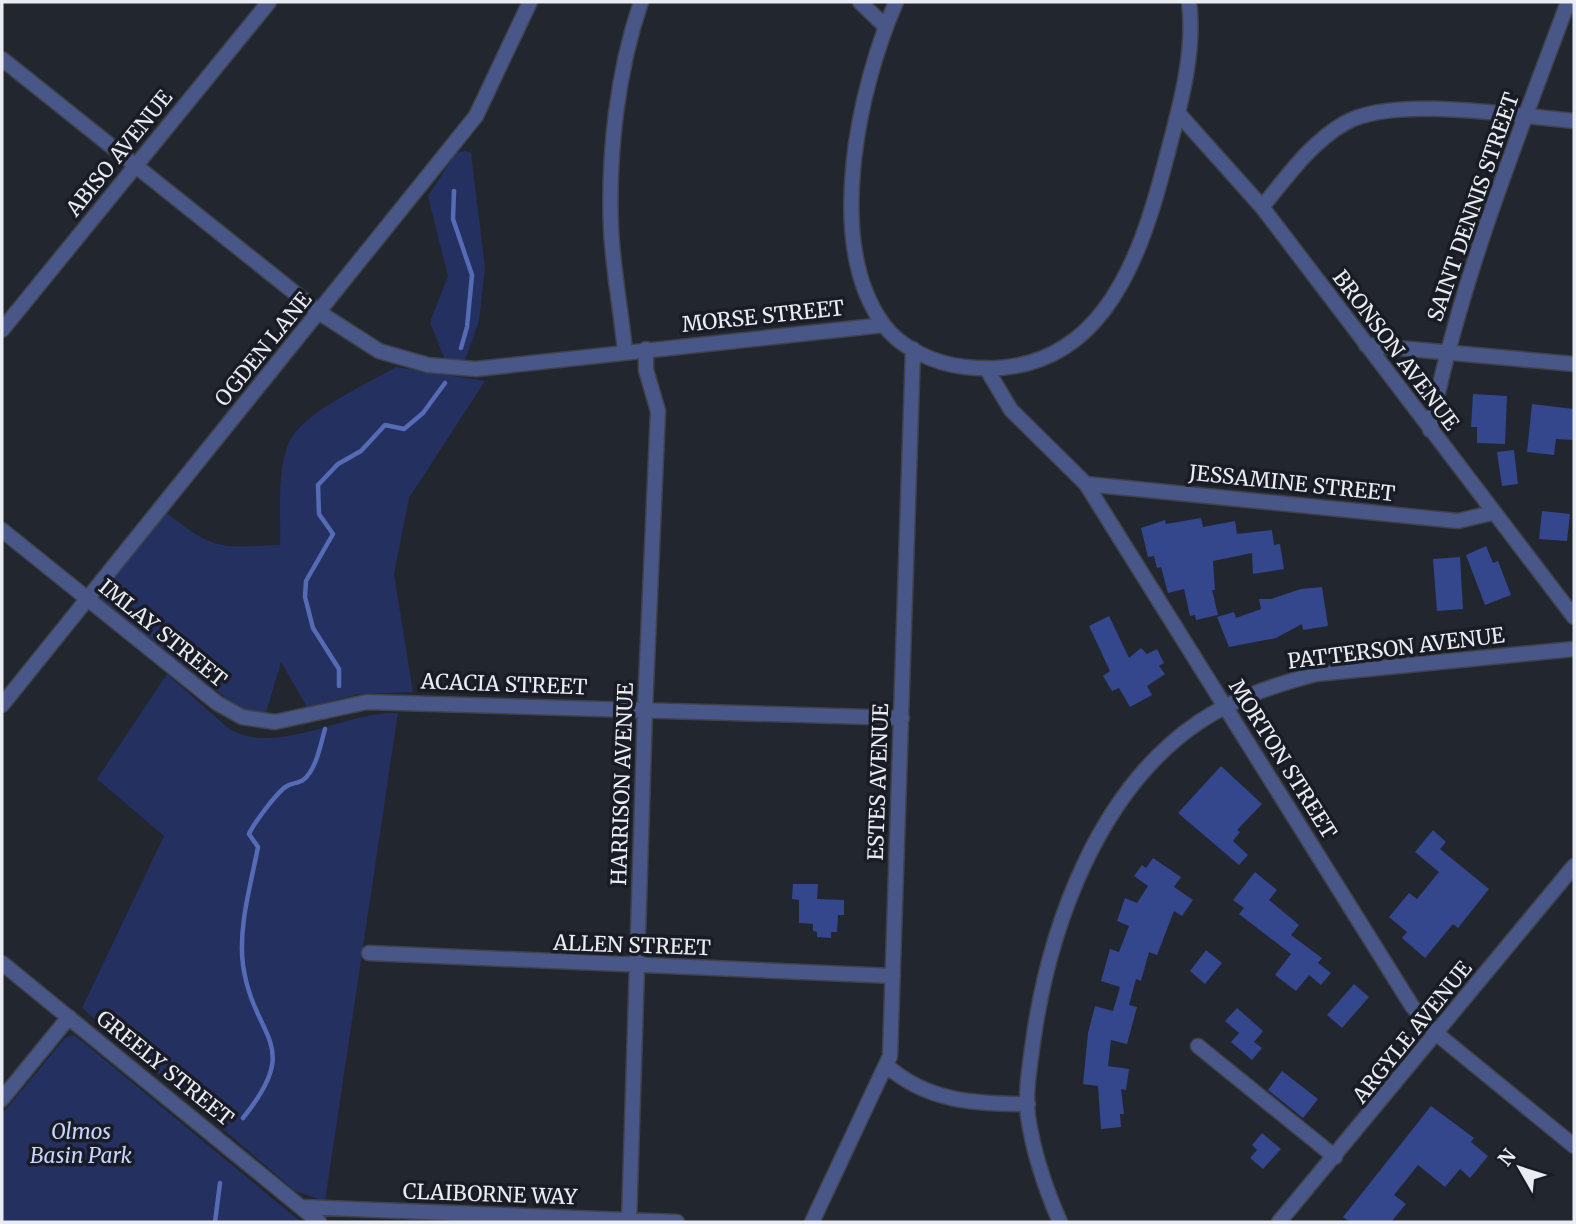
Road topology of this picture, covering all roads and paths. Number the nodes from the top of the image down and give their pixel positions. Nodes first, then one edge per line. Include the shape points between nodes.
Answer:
1 (269, 2) edge
2 (641, 2) edge
3 (860, 2) edge
4 (896, 2) edge
5 (1189, 2) edge
6 (1568, 2) edge
7 (528, 3) edge
8 (885, 26) junction
9 (2, 59) edge
10 (1178, 113) junction
11 (1525, 117) junction
12 (1574, 121) edge
13 (135, 165) junction
14 (1262, 207) junction
15 (320, 313) junction
16 (884, 325) junction
17 (2, 330) edge
18 (1366, 345) junction
19 (646, 349) junction
20 (913, 349) junction
21 (625, 351) junction
22 (1445, 353) junction
23 (1574, 364) edge
24 (986, 368) junction
25 (1430, 430) junction
26 (1086, 484) junction
27 (1492, 513) junction
28 (2, 530) edge
29 (87, 599) junction
30 (1574, 617) edge
31 (1574, 649) edge
32 (2, 705) edge
33 (1225, 706) junction
34 (645, 709) junction
35 (316, 714) joint
36 (902, 718) junction
37 (1574, 866) edge
38 (369, 953) dead end
39 (2, 962) edge
40 (636, 967) junction
41 (893, 976) junction
42 (69, 1017) junction
43 (1437, 1034) junction
44 (1198, 1046) dead end
45 (886, 1065) junction
46 (2, 1099) edge
47 (1028, 1104) junction
48 (1574, 1146) edge
49 (1335, 1157) junction
50 (301, 1208) junction
51 (629, 1221) edge
52 (319, 1222) edge
53 (677, 1222) edge
54 (813, 1222) edge
55 (1060, 1222) edge
56 (1279, 1222) edge

1 - 13 street, ABISO AVENUE
2 - 21 street via 622,80 612,155 611,230
3 - 8 street
4 - 8 street
5 - 10 street via 1191,20
6 - 11 street, SAINT DENNIS STREET
7 - 15 street, OGDEN LANE via 476,116
8 - 16 street via 865,98 851,199 867,293
9 - 13 street
10 - 14 street, BRONSON AVENUE
10 - 24 street via 1136,251 1097,322 1049,357
11 - 12 street
11 - 14 street via 1401,107 1347,121 1320,141
11 - 22 street, SAINT DENNIS STREET
13 - 15 street
13 - 17 street, ABISO AVENUE
14 - 18 street, BRONSON AVENUE
15 - 21 street via 379,351 428,365 477,369
15 - 29 street, OGDEN LANE
16 - 19 street, MORSE STREET
16 - 20 street
18 - 22 street
18 - 25 street, BRONSON AVENUE
19 - 21 street, MORSE STREET
19 - 34 street, HARRISON AVENUE via 646,370 658,411
20 - 24 street via 944,364
20 - 36 street, ESTES AVENUE
22 - 23 street
22 - 25 street, SAINT DENNIS STREET
24 - 26 street, MORTON STREET via 1011,410
25 - 27 street, BRONSON AVENUE
26 - 27 street, JESSAMINE STREET via 1458,521
26 - 33 street, MORTON STREET
27 - 30 street, BRONSON AVENUE
28 - 29 street, IMLAY STREET
29 - 32 street, OGDEN LANE
29 - 35 street, IMLAY STREET via 242,718 275,722
31 - 33 street, PATTERSON AVENUE via 1316,674
33 - 43 street, MORTON STREET via 1412,1006
33 - 47 street, PATTERSON AVENUE via 1166,750 1100,835 1051,945 1040,991
34 - 35 street, ACACIA STREET via 367,702
34 - 36 street, ACACIA STREET
34 - 40 street, HARRISON AVENUE
36 - 41 street, ESTES AVENUE
37 - 43 street, ARGYLE AVENUE
38 - 40 street, ALLEN STREET
39 - 42 street, GREELY STREET
40 - 41 street, ALLEN STREET
40 - 51 street, HARRISON AVENUE
41 - 45 street, ESTES AVENUE
42 - 46 street
42 - 50 street, GREELY STREET
43 - 48 street, MORTON STREET
43 - 49 street, ARGYLE AVENUE
44 - 49 street
45 - 47 street via 920,1090 951,1099
45 - 54 street, ESTES AVENUE
47 - 55 street, PATTERSON AVENUE via 1041,1166
49 - 56 street, ARGYLE AVENUE
50 - 51 street, CLAIBORNE WAY
50 - 52 street, GREELY STREET
51 - 53 street, CLAIBORNE WAY

